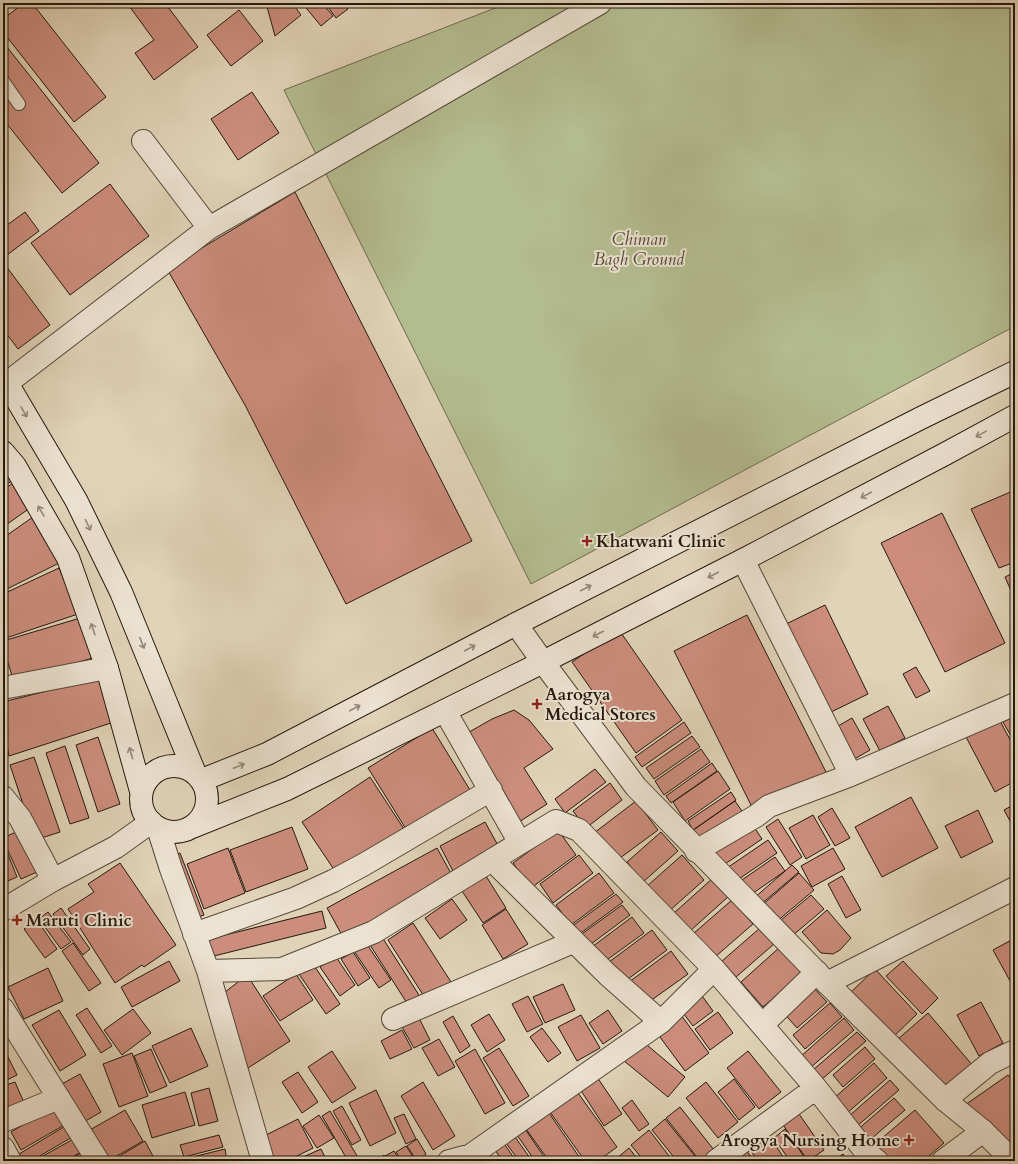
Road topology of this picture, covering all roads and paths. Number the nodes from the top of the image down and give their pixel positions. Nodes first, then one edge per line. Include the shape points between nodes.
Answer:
1 (600, 3) edge
2 (3, 81) edge
3 (19, 104) dead end
4 (143, 141) dead end
5 (209, 228) junction
6 (1015, 372) edge
7 (5, 381) edge
8 (1015, 416) edge
9 (3, 452) edge
10 (743, 560) junction
11 (516, 624) junction
12 (543, 662) junction
13 (107, 668) junction
14 (3, 688) edge
15 (1015, 704) edge
16 (445, 711) junction
17 (850, 775) junction
18 (198, 776) junction
19 (490, 790) junction
20 (141, 791) junction
21 (3, 797) edge
22 (154, 825) junction
23 (192, 827) junction
24 (520, 843) junction
25 (696, 851) junction
26 (492, 860) junction
27 (53, 880) junction
28 (1015, 888) edge
29 (3, 910) edge
30 (194, 934) junction
31 (573, 942) junction
32 (714, 969) junction
33 (208, 971) junction
34 (822, 977) junction
35 (3, 1009) edge
36 (392, 1019) dead end
37 (661, 1022) junction
38 (762, 1025) junction
39 (1015, 1051) edge
40 (816, 1088) junction
41 (59, 1098) junction
42 (946, 1100) junction
43 (3, 1121) edge
44 (983, 1131) junction
45 (3, 1148) edge
46 (10, 1161) edge
47 (98, 1161) edge
48 (263, 1161) edge
49 (450, 1161) edge
50 (716, 1161) edge
51 (877, 1161) edge
52 (943, 1161) edge
53 (1013, 1161) edge

1 - 5 street
2 - 3 lane
4 - 5 street
5 - 7 street
11 -> 6 street
7 -> 18 street via 76,500 121,592
8 -> 10 street
13 -> 9 street via 68,558 15,466
10 -> 12 street
10 - 17 street
11 - 12 street
18 -> 11 street via 267,754
12 - 16 street
12 - 25 street via 636,788
13 - 14 street
20 -> 13 street
15 - 17 street
16 - 19 street
16 - 23 street via 287,789
17 - 25 street via 768,806 756,816
18 - 20 street via 184,766 162,767 145,780
18 - 23 street via 207,790 208,800 206,811
19 - 24 street
19 - 30 street via 333,881 296,898
20 - 22 street via 140,799 145,816
21 - 27 street via 20,818
22 - 23 street via 175,832
22 - 27 street
22 - 30 street
24 - 26 street
24 - 32 street via 556,821 579,830
25 - 34 street
26 - 31 street
26 - 33 street via 374,932 282,968
27 - 29 street
28 - 34 street
30 - 33 street
31 - 36 street
31 - 37 street
32 - 37 street
32 - 38 street
33 - 48 street
34 - 38 street
34 - 42 street
35 - 41 street
37 - 49 street via 471,1155
38 - 40 street
39 - 42 street via 990,1063
40 - 50 street
40 - 51 street via 865,1151
41 - 43 street
41 - 47 street
42 - 44 street
44 - 52 street
44 - 53 street
45 - 46 street

